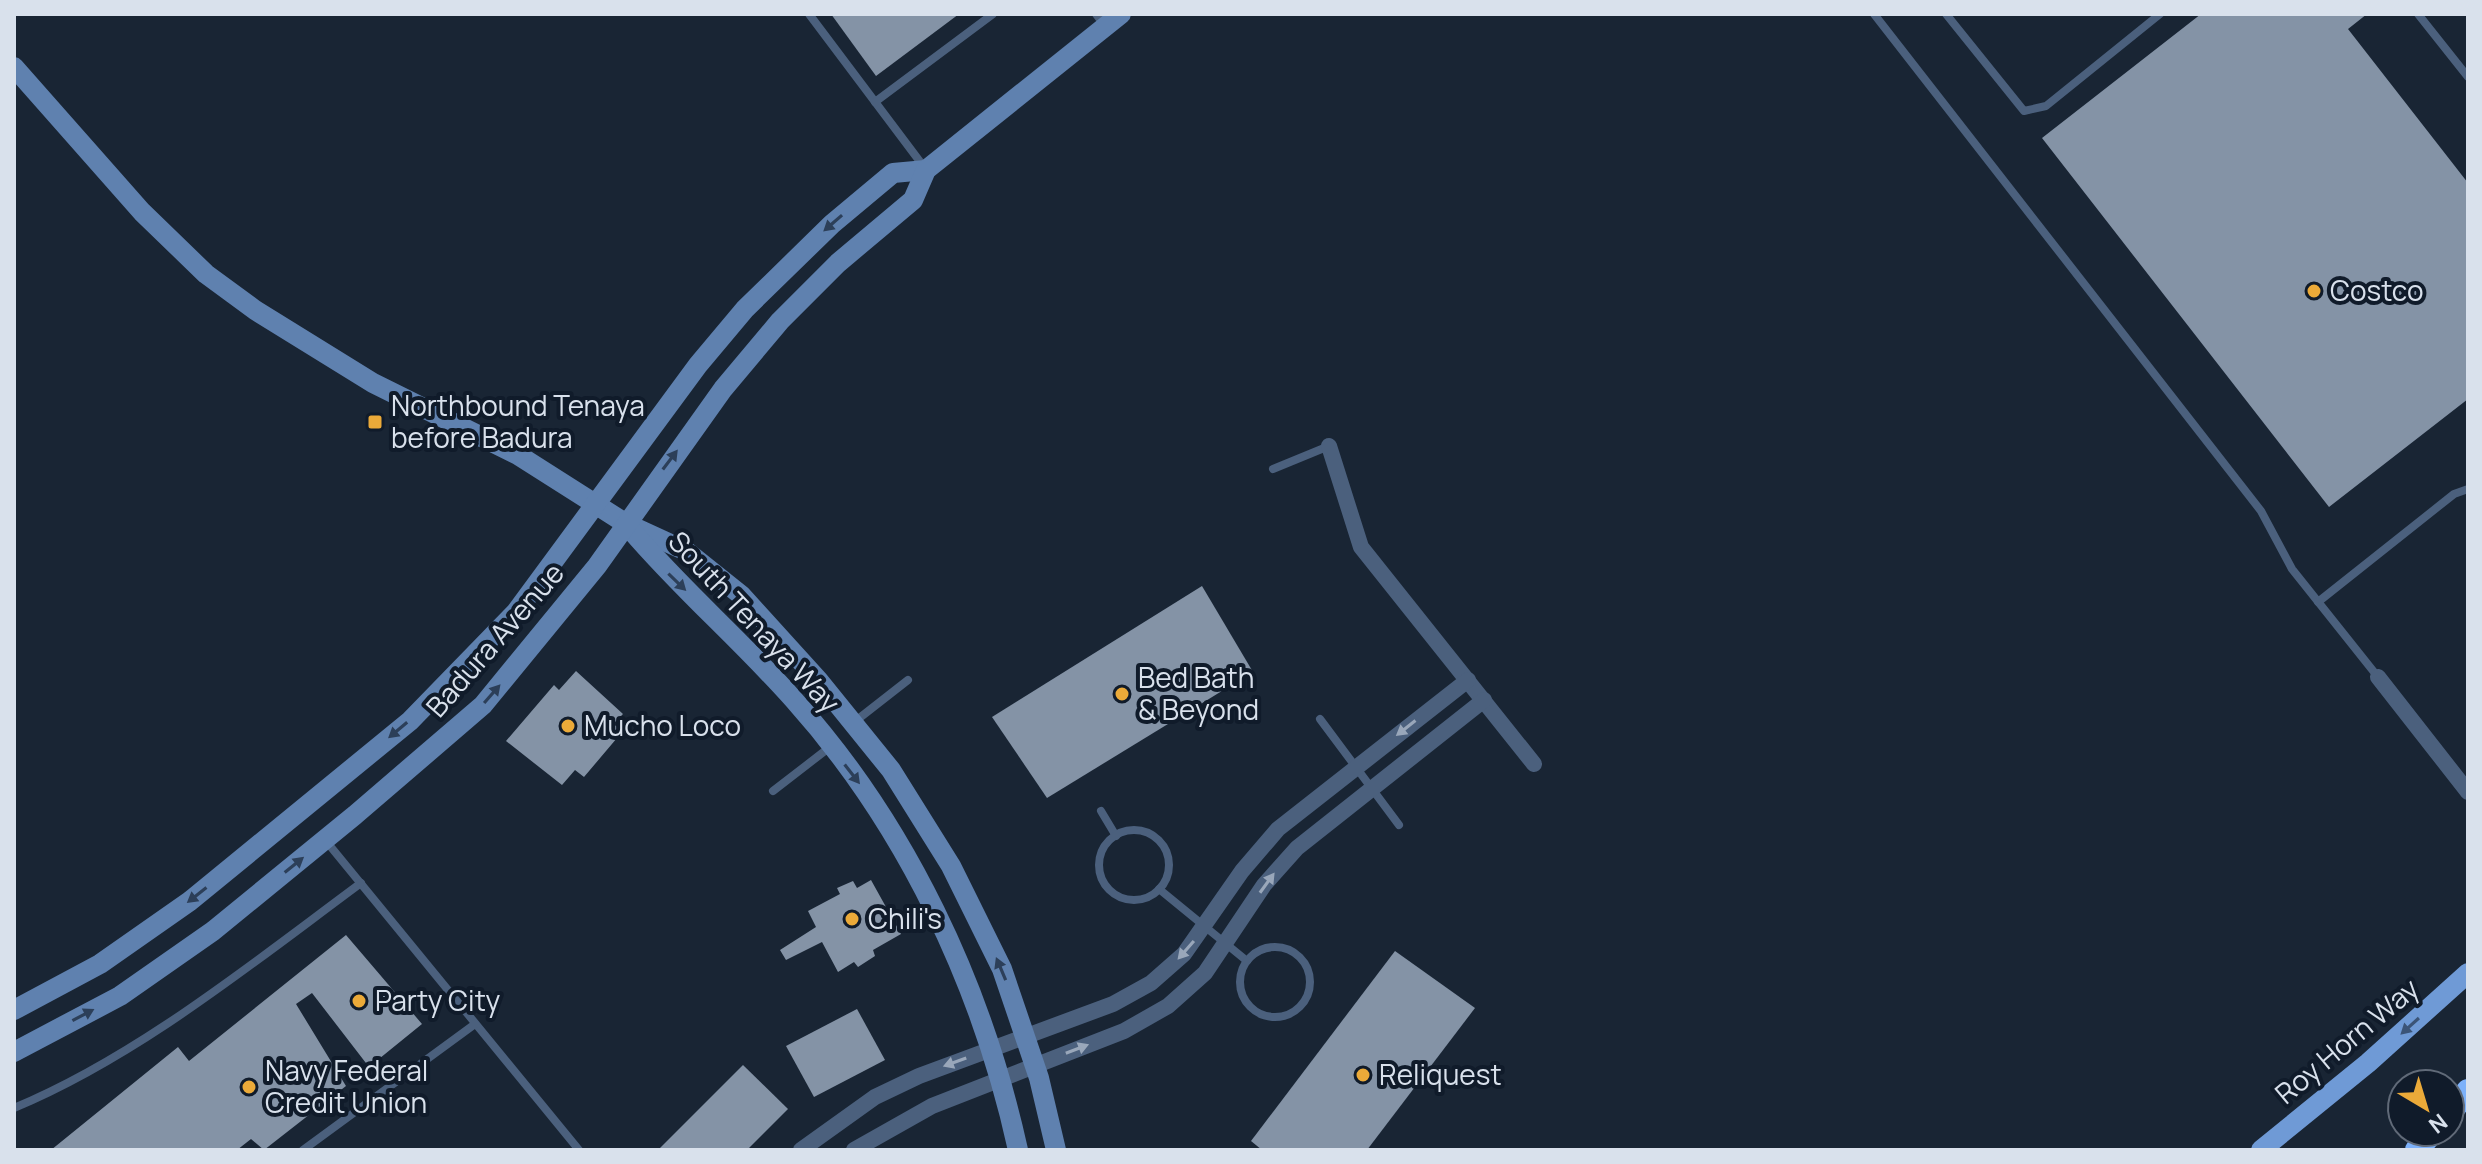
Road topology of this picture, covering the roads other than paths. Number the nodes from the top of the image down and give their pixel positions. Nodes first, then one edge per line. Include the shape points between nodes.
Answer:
1 (809, 14) edge
2 (993, 14) edge
3 (1874, 14) edge
4 (1946, 14) edge
5 (2160, 14) edge
6 (2418, 14) edge
7 (1107, 18) edge
8 (15, 66) edge
9 (2468, 77) edge
10 (875, 102) junction
11 (926, 170) junction
12 (1329, 446) joint
13 (1273, 469) dead end
14 (2468, 489) edge
15 (597, 504) junction
16 (625, 523) junction
17 (2318, 602) junction
18 (2378, 677) joint
19 (908, 680) dead end
20 (1468, 680) junction
21 (1484, 700) junction
22 (1320, 719) dead end
23 (853, 723) junction
24 (830, 746) junction
25 (1534, 764) dead end
26 (1356, 767) junction
27 (1372, 788) junction
28 (773, 791) dead end
29 (2468, 792) edge
30 (1101, 811) dead end
31 (1399, 825) dead end
32 (1116, 836) junction
33 (325, 840) junction
34 (361, 883) junction
35 (1159, 889) junction
36 (1205, 927) junction
37 (1227, 945) junction
38 (1247, 961) junction
39 (2468, 973) edge
40 (14, 1010) edge
41 (475, 1024) junction
42 (1025, 1037) junction
43 (991, 1049) junction
44 (14, 1052) edge
45 (1035, 1066) junction
46 (1001, 1079) junction
47 (14, 1108) edge
48 (303, 1150) edge
49 (579, 1150) edge
50 (801, 1150) edge
51 (854, 1150) edge
52 (1018, 1150) edge
53 (1056, 1150) edge
54 (2261, 1150) edge

1 - 10 lane
2 - 10 lane
3 - 17 lane via 2261,511 2292,569
4 - 5 lane via 2024,111 2046,106
6 - 9 lane
7 - 11 main road, Badura Avenue
8 - 15 main road, South Tenaya Way via 62,125 206,274 359,375 518,455
10 - 11 lane
11 -> 15 main road, Badura Avenue via 893,173 787,265 698,365
16 -> 11 main road, Badura Avenue via 770,332 838,263 913,200
12 - 13 lane
12 - 20 street via 1361,547
14 - 17 lane via 2454,494
15 - 16 main road, South Tenaya Way
15 -> 40 main road, Badura Avenue via 516,612 410,721 190,901 100,964
16 - 23 main road, South Tenaya Way via 686,551 741,595
16 -> 24 main road, South Tenaya Way via 669,575 795,701
33 -> 16 main road, Badura Avenue via 483,705 597,566
17 - 18 lane
18 - 29 street
19 - 23 lane
20 - 21 street
20 -> 26 street
21 - 25 street
21 - 27 street
22 - 26 lane
42 -> 23 main road, South Tenaya Way via 1002,969 951,866 891,770
24 - 28 lane
24 -> 43 main road, South Tenaya Way via 863,788 921,882 968,983
26 - 27 lane
26 - 36 street via 1259,849
27 - 31 lane
37 -> 27 street via 1280,865
30 - 32 lane
32 - 35 lane via 1137,831 1164,848 1168,870
32 - 35 lane via 1099,865 1107,887 1127,900 1150,897
33 - 34 lane
44 -> 33 main road, Badura Avenue via 120,996 213,931
34 - 41 lane
34 - 47 lane via 202,1001 53,1092
35 - 36 lane
36 - 37 lane
36 -> 42 street via 1168,970 1133,994
37 - 38 lane
45 -> 37 street via 1146,1020 1187,991
38 - 38 lane via 1240,989 1253,1010 1264,1016 1289,1015 1306,999 1308,967 1294,951 1272,946
39 -> 54 main road, Roy Horn Way
41 - 48 lane
41 - 49 lane
42 - 43 street
42 - 45 main road, South Tenaya Way
43 - 46 main road, South Tenaya Way
43 -> 50 street via 875,1097
45 - 46 street
45 - 53 main road, South Tenaya Way
46 - 51 street via 932,1106
46 - 52 main road, South Tenaya Way

